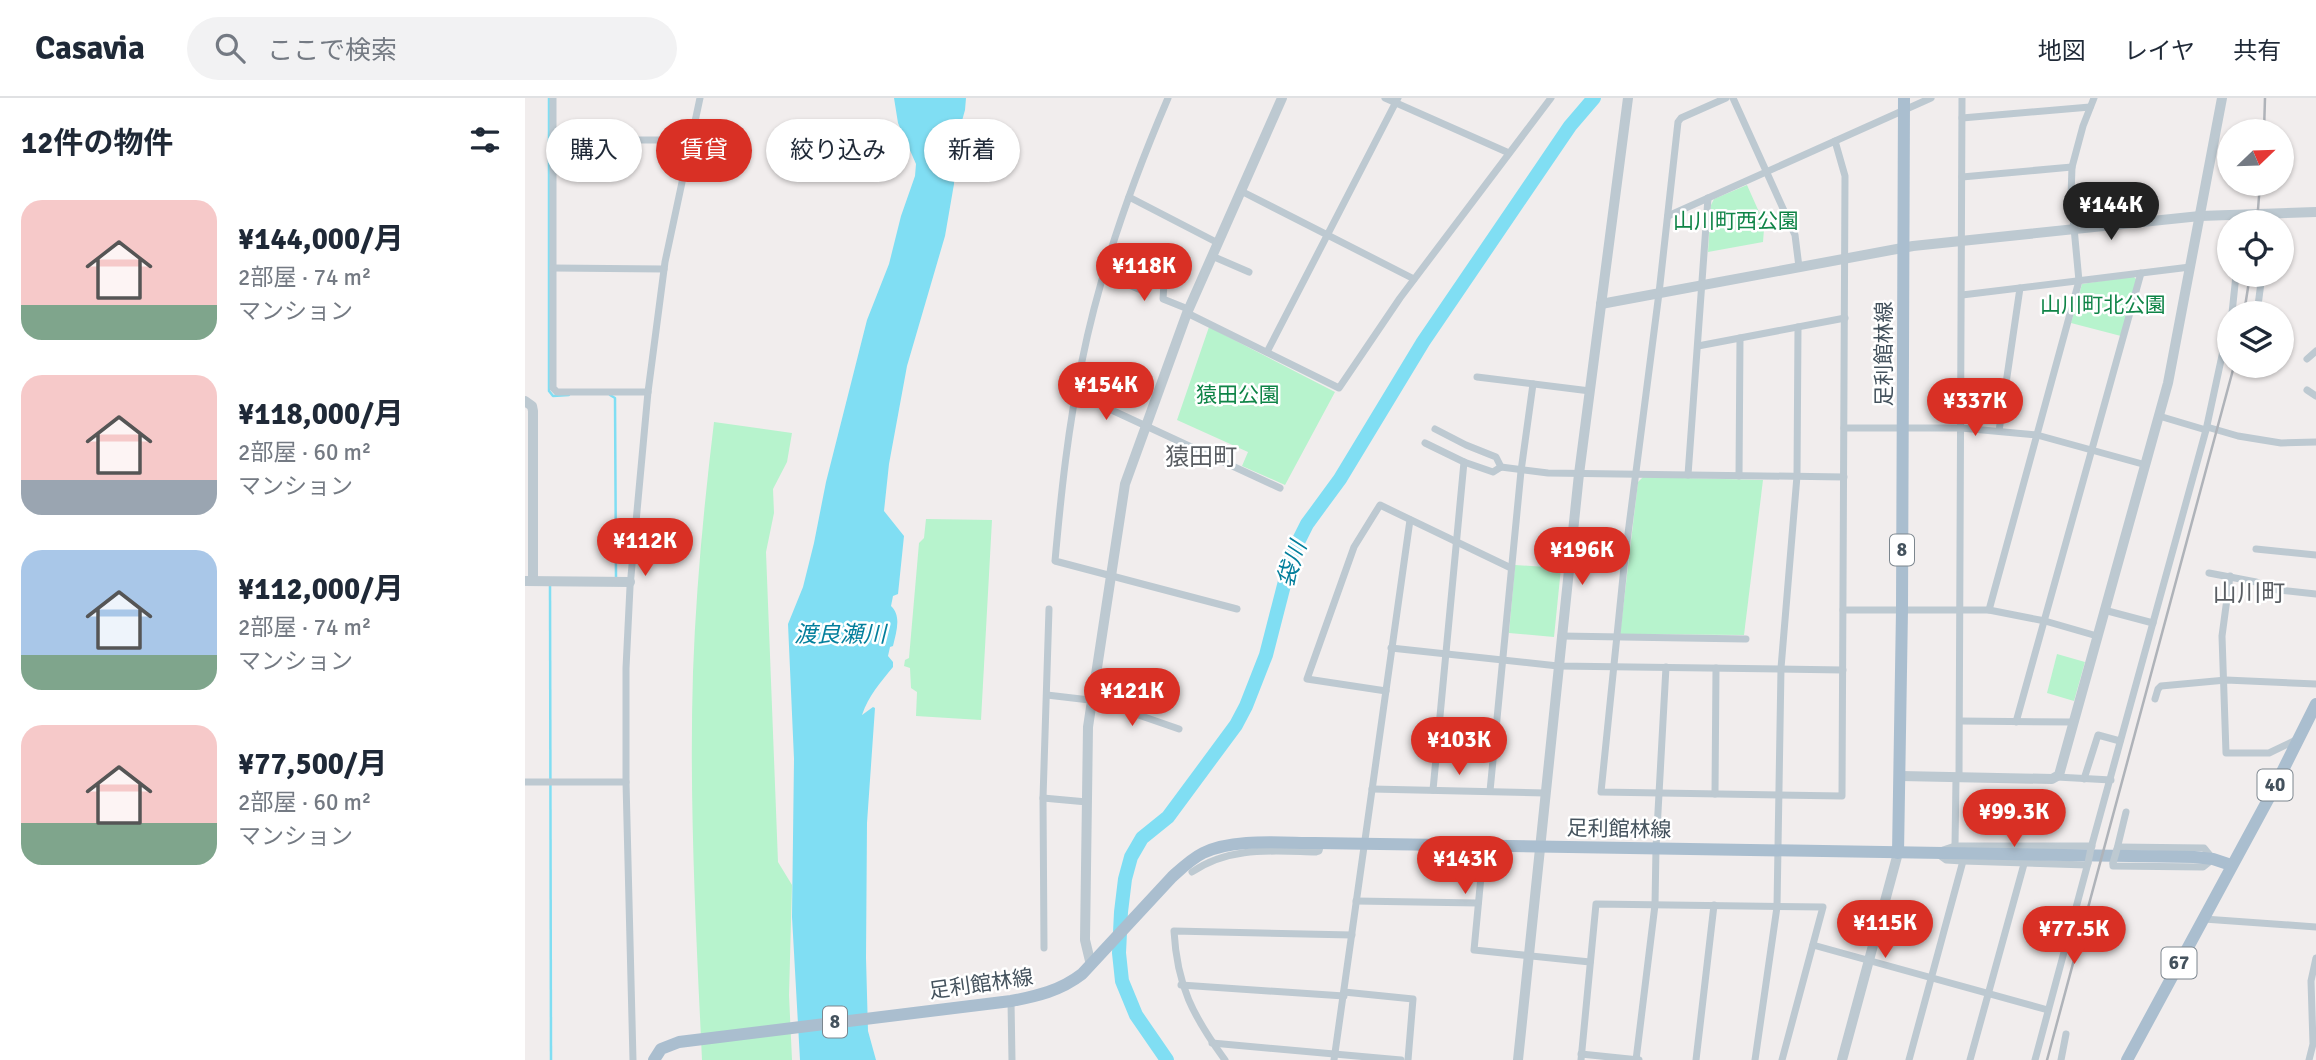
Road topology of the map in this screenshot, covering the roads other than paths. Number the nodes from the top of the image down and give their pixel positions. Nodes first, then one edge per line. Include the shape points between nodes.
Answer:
1 (552, 98) edge
2 (700, 98) edge
3 (1168, 98) edge
4 (1282, 98) edge
5 (1385, 98) edge
6 (1551, 98) edge
7 (1628, 98) edge
8 (1726, 98) edge
9 (1733, 98) edge
10 (1931, 98) edge
11 (1962, 98) edge
12 (2094, 98) edge
13 (2222, 98) edge
14 (1397, 100) edge
15 (1904, 104) edge
16 (2090, 107) junction
17 (1962, 118) junction
18 (552, 119) edge
19 (695, 119) edge
20 (1835, 141) junction
21 (1509, 153) junction
22 (2072, 167) junction
23 (1766, 172) junction
24 (1962, 177) junction
25 (553, 182) edge
26 (681, 182) edge
27 (1241, 191) junction
28 (1129, 198) junction
29 (1708, 198) junction
30 (2316, 212) edge
31 (2294, 215) edge
32 (1668, 216) junction
33 (2200, 216) junction
34 (2217, 217) edge
35 (2075, 230) junction
36 (1329, 235) junction
37 (1962, 241) junction
38 (1218, 243) junction
39 (1903, 248) junction
40 (1212, 256) junction
41 (1846, 258) junction
42 (1799, 267) junction
43 (2190, 267) junction
44 (553, 268) junction
45 (664, 269) junction
46 (1249, 272) dead end
47 (2141, 273) junction
48 (1105, 275) junction
49 (1414, 279) junction
50 (2079, 281) junction
51 (1702, 285) junction
52 (2020, 288) junction
53 (1659, 293) junction
54 (1962, 295) junction
55 (1601, 304) junction
56 (1187, 311) junction
57 (1845, 318) junction
58 (1798, 327) junction
59 (1740, 338) junction
60 (1698, 346) junction
61 (2316, 351) edge
62 (1267, 352) junction
63 (2308, 359) dead end
64 (1477, 377) dead end
65 (2217, 378) edge
66 (1533, 384) junction
67 (2307, 390) dead end
68 (1590, 391) junction
69 (648, 392) junction
70 (1077, 394) junction
71 (2316, 396) edge
72 (525, 401) edge
73 (2159, 416) junction
74 (1146, 425) junction
75 (1844, 428) junction
76 (1903, 428) junction
77 (1961, 428) junction
78 (2206, 428) junction
79 (1436, 429) dead end
80 (1999, 431) junction
81 (2037, 435) junction
82 (2316, 442) edge
83 (1425, 443) dead end
84 (2094, 450) junction
85 (1464, 462) junction
86 (2146, 465) junction
87 (1501, 467) junction
88 (1521, 471) junction
89 (1579, 474) junction
90 (1636, 474) junction
91 (1688, 475) junction
92 (1739, 476) junction
93 (1797, 476) junction
94 (1844, 477) junction
95 (1280, 488) dead end
96 (1410, 520) junction
97 (1457, 541) junction
98 (2256, 549) dead end
99 (2316, 555) edge
100 (1511, 568) junction
101 (2209, 573) dead end
102 (1111, 575) junction
103 (2230, 576) junction
104 (529, 581) edge
105 (630, 582) junction
106 (2316, 594) edge
107 (1049, 609) dead end
108 (1237, 609) dead end
109 (1843, 610) junction
110 (1902, 610) junction
111 (1960, 610) junction
112 (1989, 610) junction
113 (2104, 610) junction
114 (2045, 621) junction
115 (2153, 624) junction
116 (1561, 636) junction
117 (2097, 636) junction
118 (1617, 637) junction
119 (1746, 639) dead end
120 (1391, 648) junction
121 (1446, 654) junction
122 (1502, 660) junction
123 (1558, 666) junction
124 (1615, 666) junction
125 (1666, 667) junction
126 (1716, 668) junction
127 (1781, 668) junction
128 (1843, 670) junction
129 (2222, 681) junction
130 (2316, 684) edge
131 (1386, 691) junction
132 (1047, 695) junction
133 (2155, 699) dead end
134 (1092, 700) junction
135 (2316, 704) edge
136 (1959, 721) junction
137 (2016, 722) junction
138 (2073, 722) junction
139 (2312, 723) edge
140 (1179, 729) dead end
141 (2298, 739) junction
142 (2120, 741) junction
143 (1901, 776) junction
144 (2057, 777) junction
145 (1957, 778) junction
146 (2084, 779) junction
147 (2111, 780) junction
148 (525, 782) edge
149 (626, 782) junction
150 (1372, 789) junction
151 (1433, 790) junction
152 (1490, 791) junction
153 (1545, 793) junction
154 (1658, 793) junction
155 (1715, 794) junction
156 (1779, 795) junction
157 (1043, 798) junction
158 (1087, 802) junction
159 (2126, 811) dead end
160 (1321, 843) junction
161 (1365, 844) junction
162 (1485, 845) junction
163 (1539, 847) junction
164 (2092, 847) junction
165 (1656, 848) junction
166 (2117, 848) junction
167 (1779, 852) junction
168 (1898, 853) junction
169 (1959, 853) junction
170 (2213, 859) junction
171 (2024, 864) junction
172 (2087, 864) junction
173 (2231, 865) junction
174 (1192, 872) dead end
175 (1356, 901) junction
176 (1479, 903) junction
177 (1655, 905) junction
178 (1714, 905) junction
179 (1776, 907) junction
180 (2203, 919) junction
181 (2316, 927) edge
182 (1352, 935) junction
183 (1813, 945) junction
184 (1044, 948) dead end
185 (1528, 956) junction
186 (2316, 958) edge
187 (1869, 961) junction
188 (1590, 962) junction
189 (1092, 964) junction
190 (1932, 979) junction
191 (1181, 985) junction
192 (1344, 994) junction
193 (1988, 994) junction
194 (1007, 1001) junction
195 (2048, 1010) junction
196 (2066, 1034) dead end
197 (1212, 1043) junction
198 (1335, 1057) edge
199 (1581, 1057) edge
200 (633, 1060) edge
201 (654, 1060) edge
202 (1011, 1060) edge
203 (1225, 1060) edge
204 (1402, 1060) edge
205 (1408, 1060) edge
206 (1518, 1060) edge
207 (1638, 1060) edge
208 (1696, 1060) edge
209 (1755, 1060) edge
210 (1782, 1060) edge
211 (1842, 1060) edge
212 (1909, 1060) edge
213 (1970, 1060) edge
214 (2035, 1060) edge
215 (2061, 1060) edge
216 (2127, 1060) edge
217 (2309, 1060) edge

1 - 18 street
2 - 19 street
3 - 28 street
4 - 27 street
5 - 14 street
6 - 21 street
7 - 55 street
8 - 32 street via 1678,122
9 - 23 street
10 - 15 street
11 - 17 street
12 - 16 street
13 - 33 street
14 - 21 street
14 - 36 street
15 - 20 street
15 - 39 main road, 足利館林線 / 8
16 - 17 street
16 - 22 street
17 - 24 street
20 - 23 street
20 - 41 street via 1845,176
21 - 49 street
22 - 24 street
22 - 35 street
23 - 29 street
23 - 42 street via 1795,235
24 - 37 street
25 - 44 street
26 - 45 street
27 - 36 street
27 - 38 street
28 - 38 street
28 - 48 street
29 - 32 street
29 - 51 street
30 - 31 street
32 - 53 street
33 - 34 street
33 - 35 street
33 - 43 street
35 - 37 street
35 - 50 street
36 - 49 street
36 - 62 street
37 - 39 street
37 - 54 street
38 - 40 street
39 - 41 street
39 - 76 main road, 足利館林線 / 8
40 - 46 street
40 - 56 street
41 - 42 street
41 - 57 street
42 - 51 street
43 - 47 street
43 - 73 street
44 - 45 street
44 - 69 street via 557,392
45 - 69 street
47 - 50 street
47 - 84 street
48 - 56 street via 1141,290 1145,281 1164,283 1163,299
48 - 70 street
49 - 62 street via 1339,388
50 - 52 street
50 - 81 street
51 - 53 street
51 - 60 street
52 - 54 street
52 - 80 street
53 - 55 street
53 - 90 street
54 - 77 street
55 - 68 street
56 - 62 street
56 - 74 street
57 - 58 street
57 - 75 street
58 - 59 street
58 - 93 street
59 - 60 street
59 - 92 street
60 - 91 street
61 - 63 street
64 - 66 street
65 - 78 street
66 - 68 street
66 - 88 street
67 - 71 street
68 - 89 street
69 - 105 street
70 - 74 street
70 - 102 street via 1067,443 1055,561
72 - 104 street via 533,411
73 - 78 street
73 - 86 street
74 - 95 street
74 - 102 street via 1125,484
75 - 76 street
75 - 94 street
76 - 77 street
76 - 110 main road, 足利館林線 / 8
77 - 80 street
77 - 111 street
78 - 82 street via 2281,443
78 - 115 street
79 - 87 street via 1496,457
80 - 81 street
81 - 84 street
81 - 112 street
83 - 85 street
84 - 86 street
84 - 114 street
85 - 87 street via 1493,472
85 - 97 street
86 - 113 street
87 - 88 street
88 - 89 street
88 - 100 street
89 - 90 street
89 - 116 street
90 - 91 street
90 - 118 street
91 - 92 street
92 - 93 street
93 - 94 street
93 - 127 street
94 - 109 street
96 - 97 street
96 - 120 street
96 - 131 street via 1380,505 1375,511 1354,547 1307,679
97 - 100 street
97 - 121 street
98 - 99 street
100 - 122 street
101 - 103 street
102 - 108 street
102 - 134 street
103 - 106 street via 2270,589
103 - 129 street
104 - 105 street
105 - 149 street
107 - 132 street
109 - 110 street
109 - 128 street
110 - 111 street
110 - 143 main road, 足利館林線 / 8
111 - 112 street
111 - 136 street
112 - 114 street
113 - 115 street
113 - 117 street
114 - 117 street
114 - 137 street
115 - 142 street
116 - 118 street
116 - 123 street
117 - 138 street
118 - 119 street
118 - 124 street
120 - 121 street
120 - 131 street
121 - 122 street
121 - 151 street
122 - 123 street
122 - 152 street
123 - 124 street
123 - 153 street
124 - 125 street
124 - 154 street via 1601,792
125 - 126 street
125 - 154 street
126 - 127 street
126 - 155 street
127 - 128 street
127 - 156 street
128 - 156 street via 1842,796
129 - 130 street
129 - 133 street via 2161,686
129 - 141 street via 2226,754 2269,753
131 - 150 street
132 - 134 street
132 - 157 street
134 - 140 street
134 - 158 street
135 - 139 main road, 40
136 - 137 street
136 - 145 street
137 - 138 street
138 - 144 street
139 - 141 main road, 40
141 - 173 main road, 40
142 - 146 street via 2098,735
142 - 147 street
143 - 145 street
143 - 168 main road, 足利館林線 / 8
144 - 145 street
144 - 146 street
145 - 169 street
146 - 147 street
147 - 164 street
148 - 149 street
149 - 200 street
150 - 151 street
150 - 161 street
151 - 152 street
152 - 153 street
153 - 163 street
154 - 155 street
154 - 165 street
155 - 156 street
156 - 167 street
157 - 158 street
157 - 184 street
158 - 189 street via 1085,940
159 - 166 street
160 - 161 main road, 足利館林線 / 8
160 - 174 street via 1315,852 1232,854
160 - 189 main road, 足利館林線 / 8 via 1238,844 1197,856
161 - 162 main road, 足利館林線 / 8
161 - 175 street
162 - 163 main road, 足利館林線 / 8
162 - 176 street
163 - 165 main road, 足利館林線 / 8
163 - 185 street
164 - 169 street
164 - 172 street, bridge
165 - 167 main road, 足利館林線 / 8
165 - 177 street
166 - 170 street via 2204,848
166 - 170 street, bridge via 2113,866 2203,867
167 - 168 main road, 足利館林線 / 8
167 - 179 street
168 - 169 main road
168 - 187 street
169 - 170 main road
169 - 171 street
169 - 190 street
170 - 173 main road
171 - 172 street
171 - 193 street
172 - 195 street
173 - 180 main road, 67
175 - 176 street
175 - 182 street
176 - 185 street via 1474,950
177 - 178 street
177 - 188 street via 1596,904
177 - 207 street
178 - 179 street
178 - 208 street
179 - 183 street via 1823,907
179 - 209 street
180 - 181 street
180 - 216 main road, 67
182 - 191 street via 1174,931
182 - 192 street
183 - 187 street
183 - 210 street
185 - 188 street
185 - 206 street
186 - 217 street
187 - 190 street
187 - 211 street
188 - 199 street
189 - 194 main road, 足利館林線 / 8 via 1056,990
190 - 193 street
190 - 212 street
191 - 192 street
191 - 197 street
192 - 198 street
192 - 205 street via 1413,999
193 - 195 street
193 - 213 street
194 - 201 main road, 足利館林線 / 8 via 668,1045
194 - 202 street
195 - 214 street
196 - 215 street
197 - 198 street
197 - 203 street
198 - 204 street
199 - 207 street

